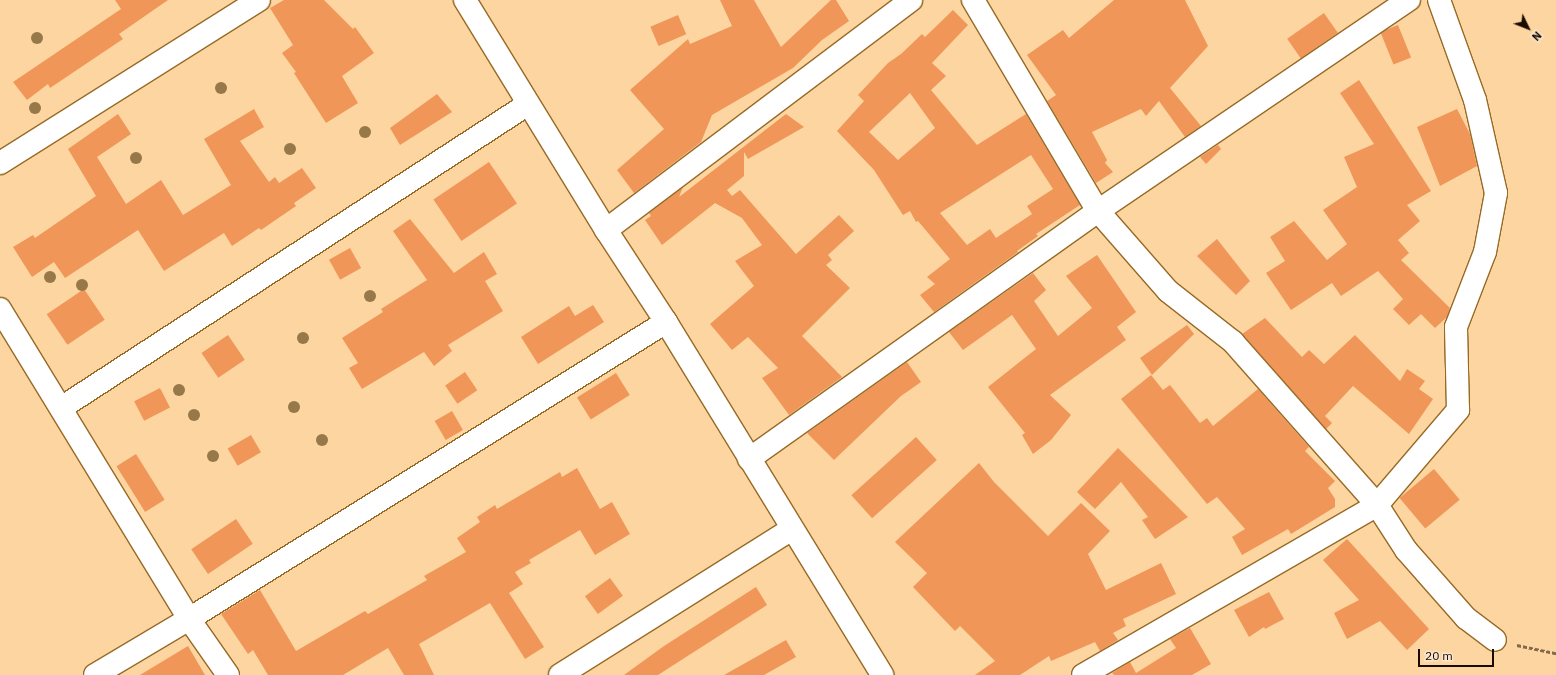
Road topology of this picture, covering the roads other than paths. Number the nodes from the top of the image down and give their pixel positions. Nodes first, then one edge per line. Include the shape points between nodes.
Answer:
1 (260, 0) edge
2 (465, 0) edge
3 (911, 0) edge
4 (974, 0) edge
5 (1409, 0) edge
6 (1439, 0) edge
7 (528, 104) junction
8 (0, 163) edge
9 (1098, 211) junction
10 (606, 230) junction
11 (0, 309) edge
12 (666, 322) junction
13 (60, 408) junction
14 (749, 459) junction
15 (1377, 505) junction
16 (792, 529) junction
17 (189, 619) junction
18 (1495, 640) road end
19 (95, 675) edge
20 (228, 675) edge
21 (560, 675) edge
22 (882, 675) edge
23 (1083, 675) edge

1 - 8 street
2 - 7 street
3 - 10 street
4 - 9 street
5 - 9 street
6 - 15 street via 1475,100 1496,193 1485,252 1456,328 1458,410
7 - 10 street
7 - 13 street
9 - 14 street
9 - 15 street via 1168,291 1233,342
10 - 12 street
11 - 13 street
12 - 14 street
12 - 17 street
13 - 17 street
14 - 16 street
15 - 18 street via 1406,550 1466,618
15 - 23 street
16 - 21 street
16 - 22 street
17 - 19 street
17 - 20 street

